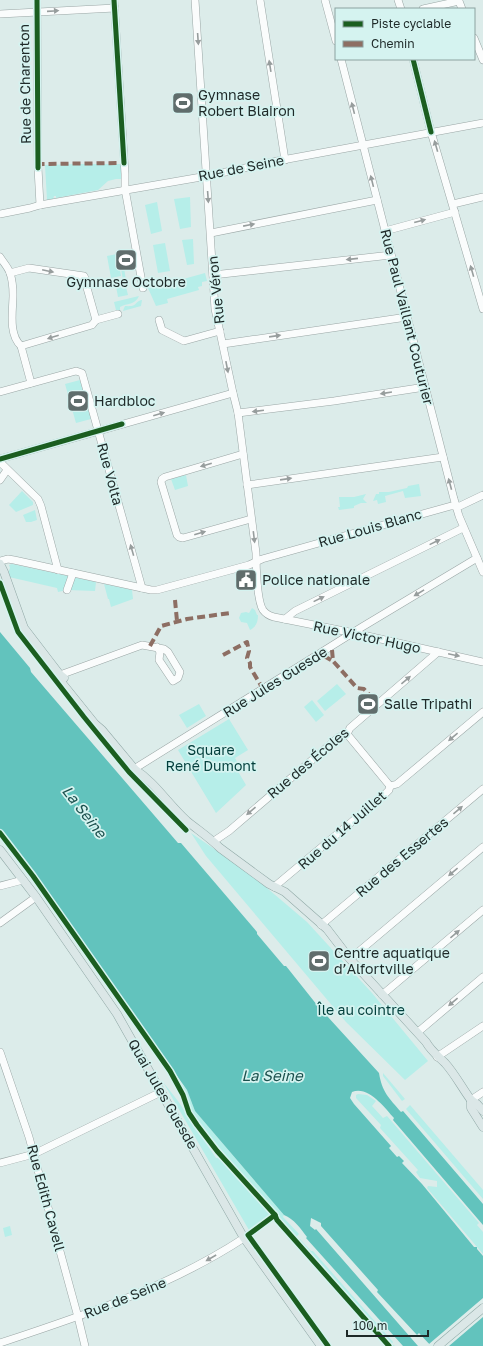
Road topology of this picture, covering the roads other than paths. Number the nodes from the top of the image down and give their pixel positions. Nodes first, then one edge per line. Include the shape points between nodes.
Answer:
1 (37, 0) edge
2 (195, 0) edge
3 (260, 0) edge
4 (325, 0) edge
5 (114, 4) edge
6 (428, 8) edge
7 (462, 8) edge
8 (36, 13) junction
9 (0, 14) edge
10 (335, 37) edge
11 (475, 40) edge
12 (341, 60) edge
13 (413, 60) edge
14 (483, 60) edge
15 (483, 123) edge
16 (431, 132) junction
17 (363, 145) junction
18 (285, 160) junction
19 (206, 176) junction
20 (125, 189) junction
21 (483, 197) edge
22 (377, 200) junction
23 (453, 204) junction
24 (40, 205) junction
25 (455, 212) junction
26 (0, 214) edge
27 (385, 231) junction
28 (211, 233) junction
29 (391, 255) junction
30 (0, 257) edge
31 (10, 273) junction
32 (213, 275) junction
33 (143, 288) dead end
34 (483, 309) edge
35 (118, 314) dead end
36 (407, 317) junction
37 (96, 320) junction
38 (159, 320) dead end
39 (220, 331) junction
40 (223, 344) junction
41 (21, 346) junction
42 (31, 383) junction
43 (425, 386) junction
44 (0, 392) edge
45 (233, 393) junction
46 (238, 413) junction
47 (99, 431) junction
48 (243, 454) junction
49 (443, 457) junction
50 (0, 459) edge
51 (0, 462) edge
52 (7, 470) junction
53 (0, 480) edge
54 (247, 485) junction
55 (483, 495) edge
56 (456, 506) junction
57 (251, 519) junction
58 (464, 528) junction
59 (477, 558) junction
60 (256, 562) junction
61 (0, 563) edge
62 (58, 570) junction
63 (483, 572) edge
64 (72, 573) junction
65 (0, 575) edge
66 (142, 588) junction
67 (67, 590) dead end
68 (260, 601) joint
69 (285, 619) junction
70 (354, 633) junction
71 (157, 647) junction
72 (438, 652) junction
73 (49, 661) junction
74 (483, 662) edge
75 (60, 675) junction
76 (483, 712) edge
77 (347, 734) junction
78 (134, 768) junction
79 (390, 786) junction
80 (483, 789) edge
81 (214, 841) junction
82 (483, 846) edge
83 (0, 851) edge
84 (23, 880) junction
85 (0, 886) edge
86 (274, 887) junction
87 (36, 897) junction
88 (483, 910) edge
89 (0, 923) edge
90 (321, 925) junction
91 (348, 956) junction
92 (483, 977) edge
93 (385, 998) junction
94 (483, 1026) edge
95 (418, 1032) junction
96 (429, 1047) junction
97 (0, 1052) edge
98 (437, 1056) junction
99 (161, 1092) junction
100 (483, 1092) edge
101 (471, 1100) junction
102 (483, 1111) edge
103 (483, 1127) edge
104 (34, 1154) junction
105 (0, 1163) edge
106 (244, 1238) junction
107 (483, 1308) edge
108 (78, 1317) junction
109 (0, 1343) edge
110 (319, 1345) edge
111 (85, 1346) edge
112 (438, 1346) edge

1 - 8 street, Rue de Charenton
2 -> 19 street, Rue Véron
18 -> 3 street
4 - 10 street
8 -> 5 street
5 - 20 street
6 - 7 street via 459,1
8 - 9 street
8 - 24 street, Rue de Charenton
11 - 14 street
17 -> 12 street, Rue Paul Vaillant Couturier
13 - 16 street
15 - 16 street, Rue de Seine
16 - 17 street, Rue de Seine
23 -> 16 street
17 - 18 street, Rue de Seine
22 -> 17 street, Rue Paul Vaillant Couturier
18 - 19 street, Rue de Seine
19 - 20 street, Rue de Seine
19 -> 28 street, Rue Véron
20 - 24 street, Rue de Seine
20 - 33 street
21 - 23 street
22 - 27 street, Rue Paul Vaillant Couturier
28 -> 22 street
23 - 25 street
24 - 26 street, Rue de Seine
27 -> 25 street
34 -> 25 street
27 - 29 street, Rue Paul Vaillant Couturier
28 - 32 street, Rue Véron
29 -> 32 street
29 - 36 street, Rue Paul Vaillant Couturier
30 - 31 street
31 -> 37 street via 29,268 84,276
31 - 41 street via 13,328
32 - 39 street, Rue Véron via 215,308
35 - 37 street
40 -> 36 street
36 - 43 street, Rue Paul Vaillant Couturier
37 -> 41 street via 92,325
38 - 39 street via 162,330 184,341
39 - 40 street, Rue Véron
40 -> 45 street, Rue Véron
41 - 42 street
42 - 44 street, Rue Volta
42 - 47 street, Rue Volta via 76,371 82,373
43 -> 46 street
43 - 49 street, Rue Paul Vaillant Couturier
45 - 46 street, Rue Véron
47 -> 45 street
46 - 48 street, Rue Véron
47 - 50 street
66 -> 47 street, Rue Volta
48 - 54 street, Rue Véron
48 -> 57 street via 162,478 161,482 178,537
54 -> 49 street
56 -> 49 street, Rue Paul Vaillant Couturier
51 - 52 street
52 - 53 street
52 - 62 street via 38,500
54 - 57 street, Rue Véron
55 - 56 street, Rue Louis Blanc
56 - 58 street, Rue Paul Vaillant Couturier
56 - 60 street, Rue Louis Blanc via 368,528
57 -> 60 street, Rue Véron
58 - 59 street, Rue Paul Vaillant Couturier
69 -> 58 street via 295,611
59 - 63 street, Rue Paul Vaillant Couturier
59 -> 70 street, Rue Jules Guesde
60 - 66 street, Rue Louis Blanc via 157,590
60 - 68 street, Rue Véron
61 - 62 street, Rue Louis Blanc via 8,559
61 - 73 main road via 24,628
62 - 64 street, Rue Louis Blanc
64 - 66 street, Rue Louis Blanc
64 - 67 street
65 - 73 main road via 21,629 44,659
68 - 69 street, Rue Victor Hugo via 269,616
69 - 70 street, Rue Victor Hugo
70 - 72 street, Rue Victor Hugo
70 - 78 street, Rue Jules Guesde
71 - 71 street via 160,652 159,660 173,681 178,678 180,672 168,652
71 - 75 street via 142,645
72 -> 74 street, Rue Victor Hugo
77 -> 72 street, Rue des Écoles via 350,728
73 - 75 main road
75 - 78 main road via 62,683
76 -> 79 street, Rue du 14 Juillet via 397,784
77 - 79 street
77 -> 81 street, Rue des Écoles via 339,737
78 - 81 main road via 146,776 187,820
79 - 86 street, Rue du 14 Juillet via 385,794
90 -> 80 street, Rue des Essertes
81 - 86 main road
82 -> 91 street
83 - 84 main road, Quai Jules Guesde
84 - 85 street
84 - 87 main road, Quai Jules Guesde
86 - 90 main road via 285,892
87 - 89 street
87 - 99 main road, Quai Jules Guesde via 117,1014
93 -> 88 street
90 - 91 main road via 324,932
91 - 93 main road
92 -> 95 street
93 - 95 main road
93 - 96 main road via 421,1042
94 - 98 street
95 - 96 main road
96 - 98 main road
97 - 104 street, Rue Edith Cavell
98 - 101 main road via 441,1065
99 - 104 street
99 - 106 main road, Quai Jules Guesde
100 - 101 street
101 - 102 main road
101 - 103 main road via 471,1108
104 - 105 street
104 - 108 street, Rue Edith Cavell
106 -> 108 street, Rue de Seine via 186,1272
106 - 110 main road, Quai Jules Guesde
107 - 112 main road
108 - 109 street, Rue de Seine
108 - 111 street, Rue Edith Cavell

